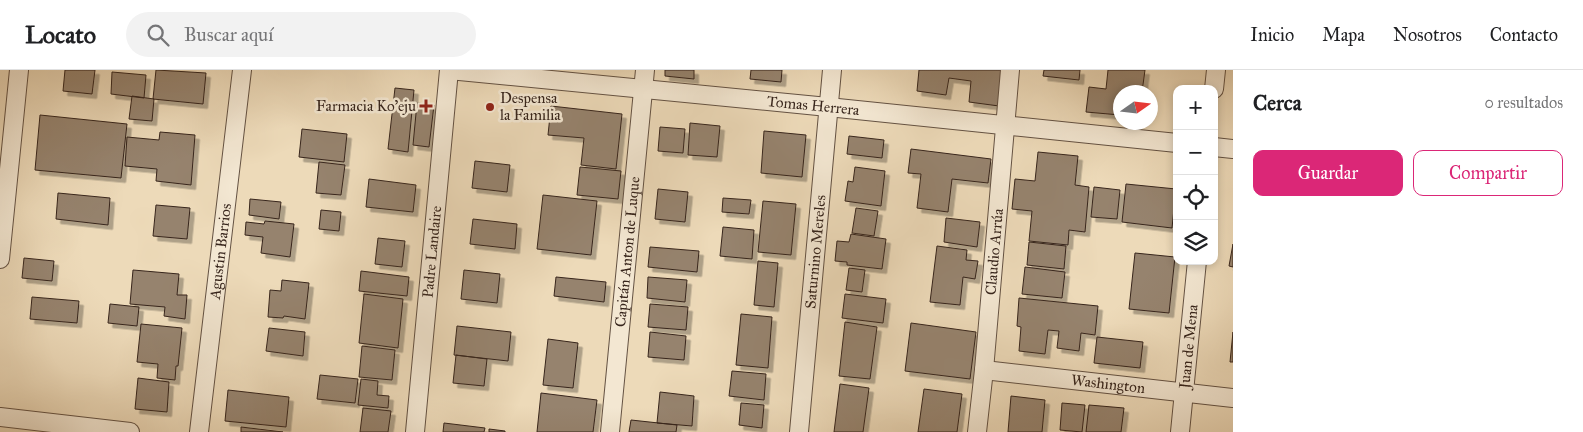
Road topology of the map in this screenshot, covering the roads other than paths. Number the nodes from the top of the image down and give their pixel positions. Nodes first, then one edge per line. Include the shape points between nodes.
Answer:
1 (18, 70) edge
2 (242, 70) edge
3 (449, 70) edge
4 (645, 70) edge
5 (832, 70) edge
6 (1010, 70) edge
7 (1216, 70) edge
8 (1214, 85) edge
9 (644, 89) junction
10 (828, 107) junction
11 (1004, 125) junction
12 (1173, 143) edge
13 (1218, 147) edge
14 (1233, 149) edge
15 (0, 259) edge
16 (1197, 265) edge
17 (984, 370) junction
18 (1184, 392) junction
19 (1233, 398) edge
20 (0, 417) edge
21 (130, 432) edge
22 (199, 432) edge
23 (415, 432) edge
24 (610, 432) edge
25 (799, 432) edge
26 (977, 432) edge
27 (1180, 432) edge

1 - 15 street
2 - 22 street, Agustin Barrios
3 - 9 street, Tomas Herrera
3 - 23 street, Padre Landaire
4 - 9 street, Capitán Anton de Luque
5 - 10 street, Saturnino Mereles
6 - 11 street, Claudio Arrúa
7 - 8 street
9 - 10 street, Tomas Herrera
9 - 24 street, Capitán Anton de Luque
10 - 11 street, Tomas Herrera
10 - 25 street, Saturnino Mereles
11 - 12 street, Tomas Herrera
11 - 17 street, Claudio Arrúa
13 - 14 street
16 - 18 street, Juan de Mena
17 - 18 street, Washington
17 - 26 street, Claudio Arrúa
18 - 19 street, Washington
18 - 27 street, Juan de Mena
20 - 21 street

